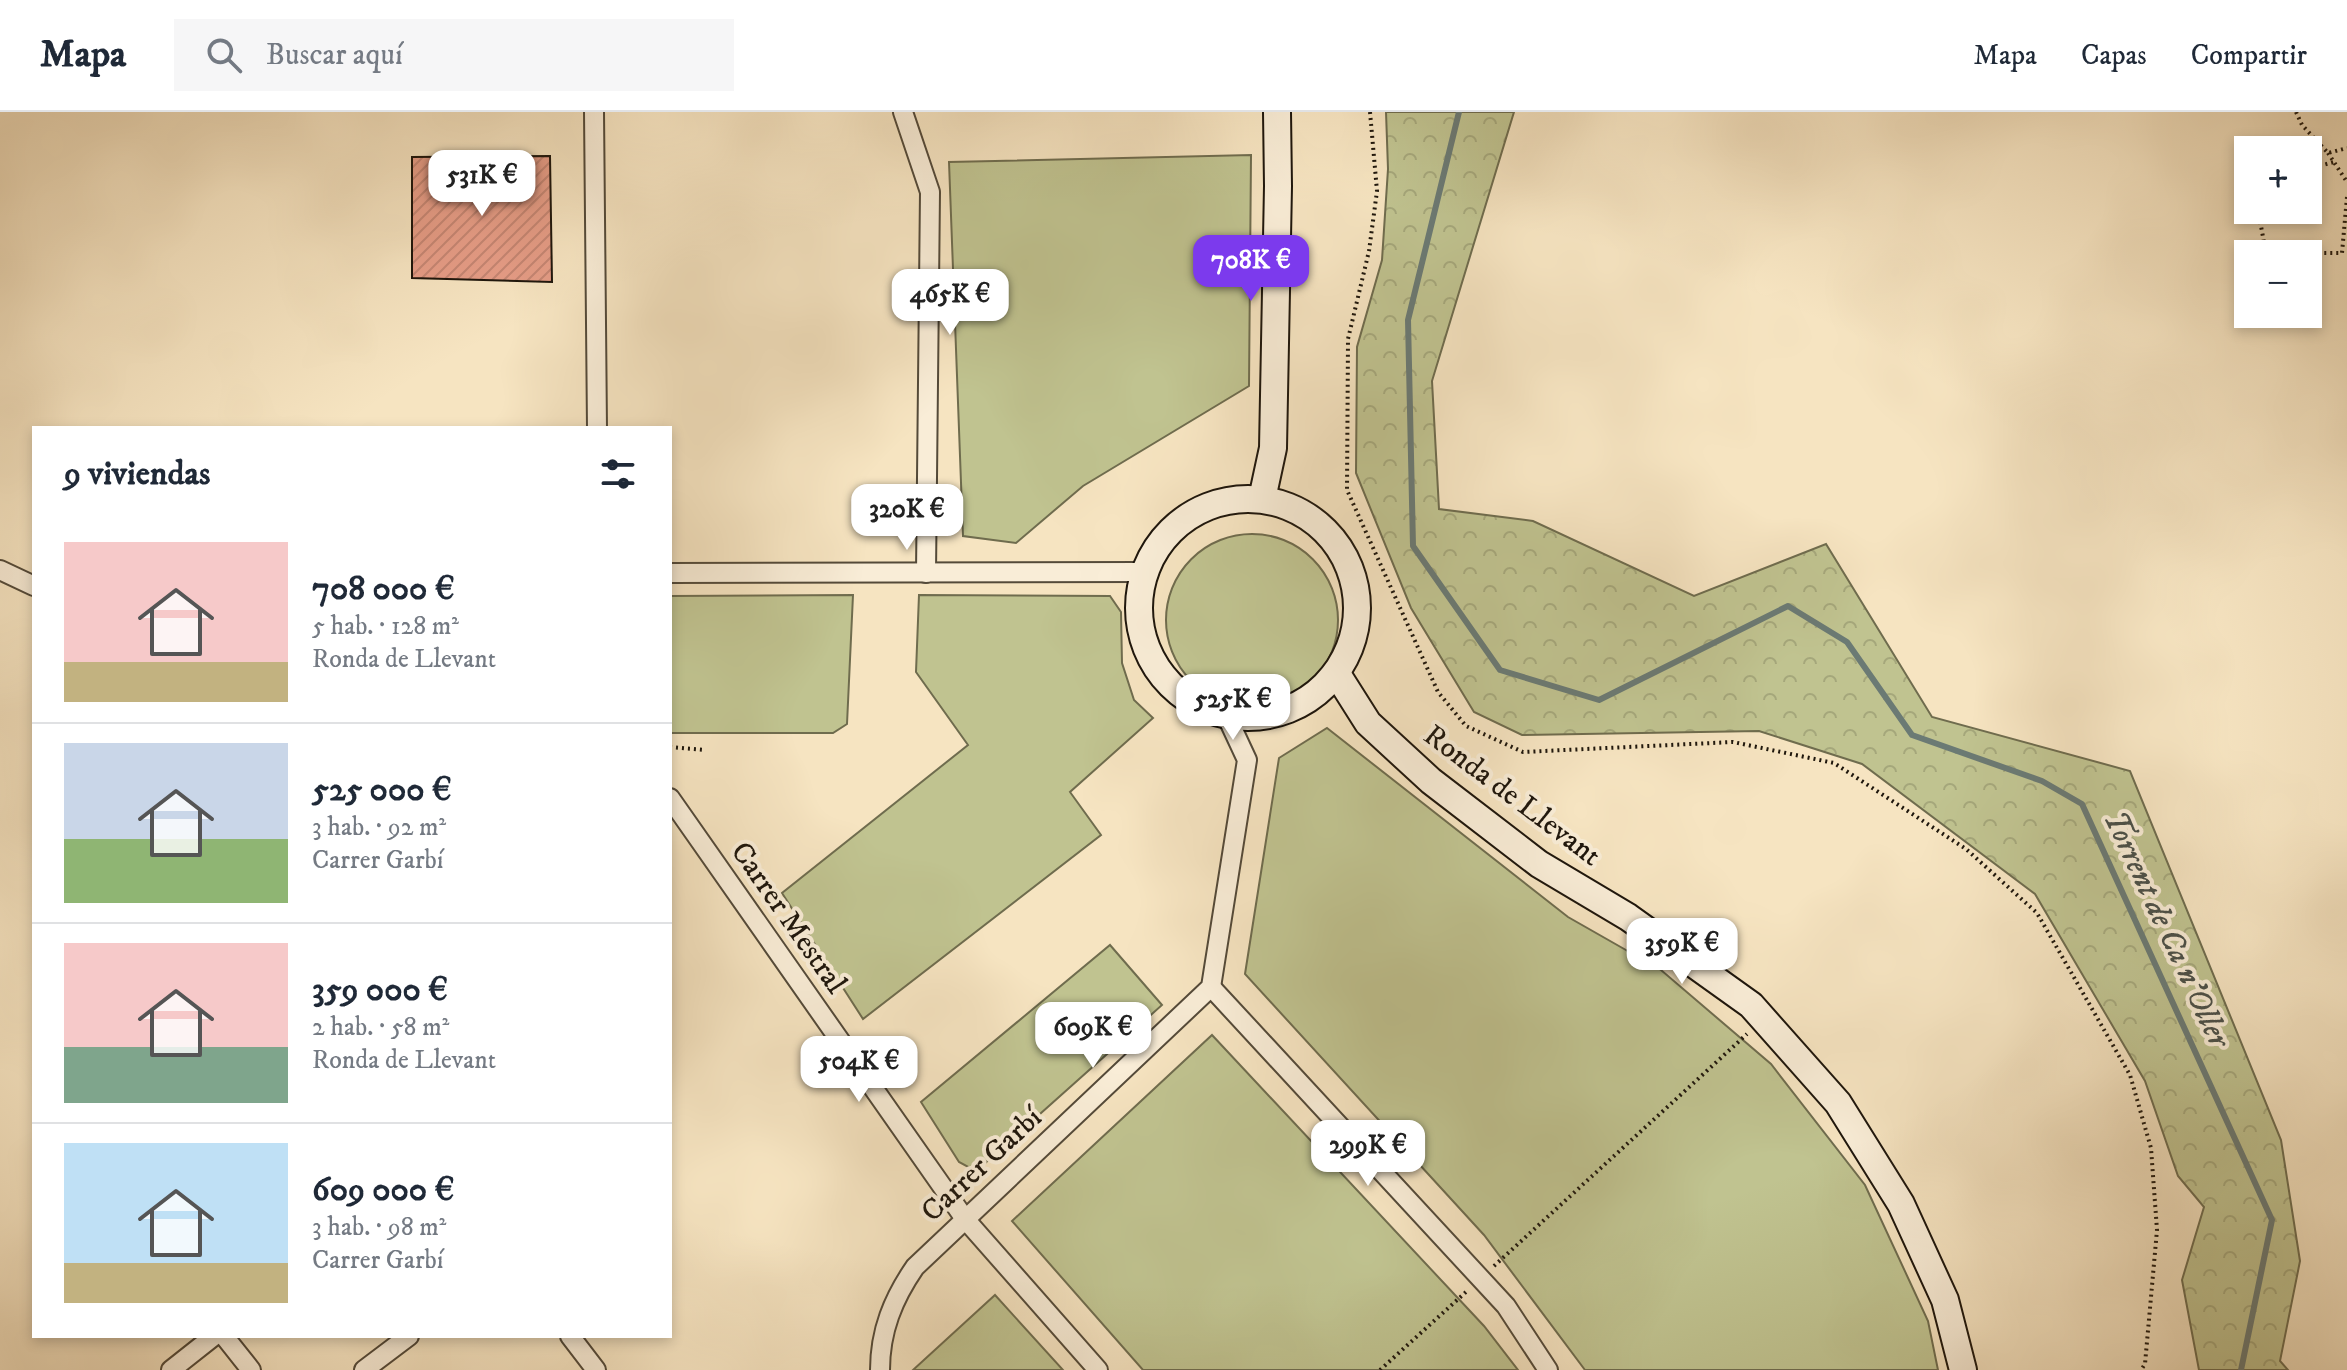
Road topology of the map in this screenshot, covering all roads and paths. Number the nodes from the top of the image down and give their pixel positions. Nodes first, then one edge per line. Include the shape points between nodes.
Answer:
1 (594, 112) edge
2 (903, 112) edge
3 (1277, 112) edge
4 (1370, 112) edge
5 (2296, 112) edge
6 (2347, 148) edge
7 (2328, 153) junction
8 (2334, 162) junction
9 (2322, 165) edge
10 (2347, 182) edge
11 (2347, 197) edge
12 (2261, 224) edge
13 (597, 426) edge
14 (1262, 499) junction
15 (0, 570) edge
16 (1143, 572) junction
17 (672, 573) edge
18 (926, 573) junction
19 (32, 585) edge
20 (1337, 674) junction
21 (1227, 717) junction
22 (672, 747) edge
23 (705, 750) dead end
24 (672, 801) edge
25 (1211, 987) junction
26 (1750, 1032) dead end
27 (965, 1219) junction
28 (1480, 1279) junction
29 (211, 1338) edge
30 (226, 1338) edge
31 (406, 1338) edge
32 (572, 1338) edge
33 (171, 1370) edge
34 (251, 1370) edge
35 (364, 1370) edge
36 (596, 1370) edge
37 (880, 1370) edge
38 (1098, 1370) edge
39 (1380, 1370) edge
40 (1548, 1370) edge
41 (1963, 1370) edge
42 (2141, 1370) edge

1 - 13 street
2 - 18 street via 930,192
3 - 14 main road via 1273,448
4 - 42 path via 1377,191 1348,339 1347,490 1438,692 1466,726 1523,752 1733,742 1834,763 1966,849 2037,913 2130,1075 2151,1148 2157,1230
5 - 7 path
6 - 7 path
7 - 8 path
8 - 9 path
8 - 10 path
11 - 12 path via 2342,253 2266,253
14 - 16 main road via 1223,501 1190,515 1161,540
14 - 20 main road via 1316,521 1345,553 1357,589 1353,646
15 - 19 street
16 - 18 street
16 - 21 main road via 1139,622 1156,669 1174,691
17 - 18 street
20 - 21 main road via 1309,701 1265,718
20 - 41 main road, Ronda de Llevant via 1368,723 1431,781 1539,864 1628,917 1751,1005 1838,1103 1901,1204 1945,1300
21 - 25 street via 1247,760
22 - 23 path
24 - 27 street, Carrer Mestral
25 - 27 street, Carrer Garbí
25 - 28 street
26 - 28 path
27 - 37 street, Carrer Garbí via 915,1267 899,1291 882,1337
27 - 38 street, Carrer Mestral
28 - 39 path
28 - 40 street via 1506,1306
29 - 33 street
30 - 34 street
31 - 35 street
32 - 36 street

